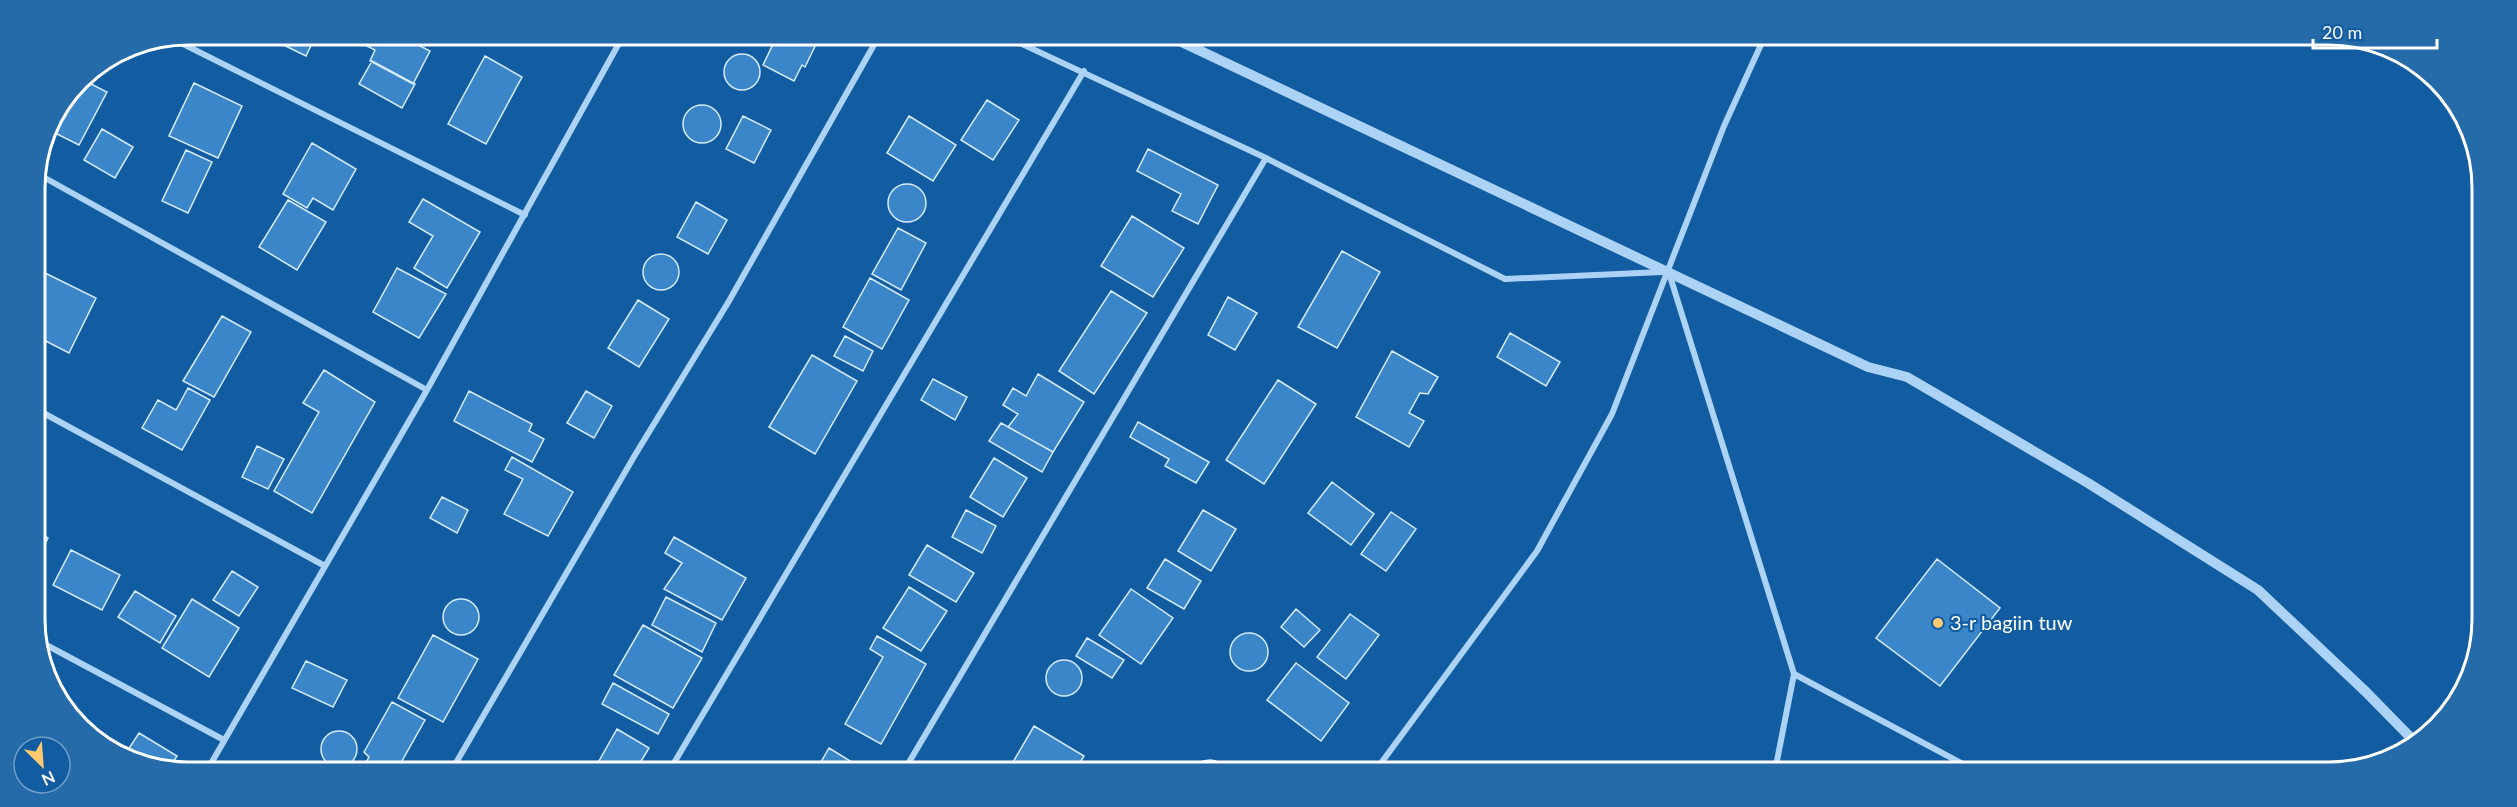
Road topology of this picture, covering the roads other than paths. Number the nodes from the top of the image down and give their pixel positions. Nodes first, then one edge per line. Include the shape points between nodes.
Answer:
1 (185, 45) edge
2 (618, 45) edge
3 (874, 45) edge
4 (1027, 45) edge
5 (1187, 45) edge
6 (1761, 45) edge
7 (1084, 71) junction
8 (1266, 158) junction
9 (45, 178) edge
10 (525, 215) junction
11 (1669, 272) junction
12 (427, 390) junction
13 (45, 414) edge
14 (325, 566) junction
15 (48, 646) edge
16 (1794, 674) junction
17 (2410, 737) edge
18 (224, 741) junction
19 (212, 762) edge
20 (456, 762) edge
21 (675, 762) edge
22 (909, 762) edge
23 (1382, 762) edge
24 (1777, 762) edge
25 (1959, 762) edge

1 - 10 street
2 - 10 street
3 - 20 street via 729,301 635,454
4 - 7 street
5 - 11 street
6 - 11 street via 1724,126
7 - 8 street
7 - 21 street
8 - 11 street via 1505,279
8 - 22 street
9 - 12 street
10 - 12 street
11 - 16 street
11 - 17 street via 1868,367 1907,377 2098,489 2258,590
11 - 23 street via 1612,414 1537,550
12 - 14 street
13 - 14 street
14 - 18 street
15 - 18 street
16 - 24 street
16 - 25 street
18 - 19 street

